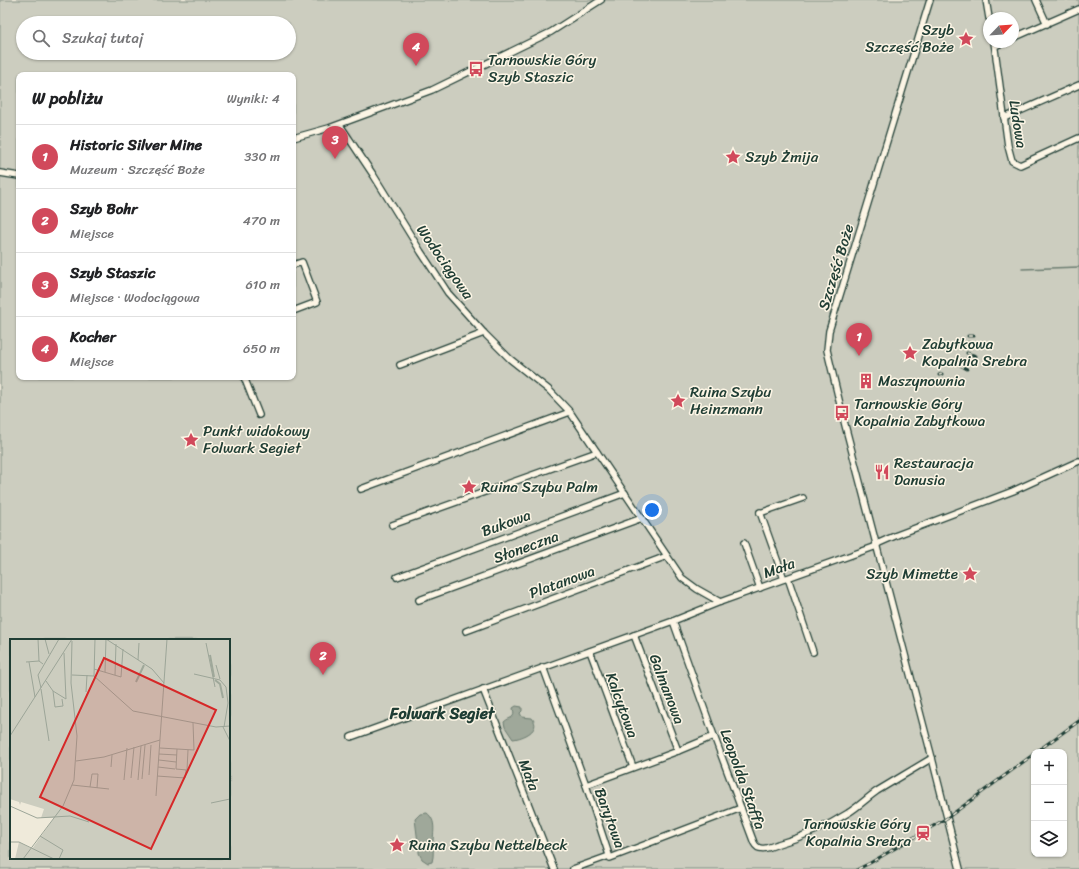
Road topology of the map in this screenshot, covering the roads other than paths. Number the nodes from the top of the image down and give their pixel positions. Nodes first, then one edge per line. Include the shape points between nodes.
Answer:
1 (601, 0) edge
2 (930, 0) edge
3 (986, 0) edge
4 (1036, 0) edge
5 (1079, 9) edge
6 (988, 12) edge
7 (1047, 24) junction
8 (1019, 36) edge
9 (995, 48) edge
10 (1079, 85) edge
11 (1004, 118) junction
12 (340, 125) junction
13 (296, 137) edge
14 (1079, 138) edge
15 (0, 174) edge
16 (16, 176) edge
17 (296, 264) edge
18 (296, 310) edge
19 (484, 333) junction
20 (400, 365) dead end
21 (245, 380) edge
22 (570, 412) junction
23 (259, 416) dead end
24 (597, 452) junction
25 (1079, 461) edge
26 (361, 489) dead end
27 (625, 493) junction
28 (803, 498) dead end
29 (642, 518) junction
30 (392, 525) dead end
31 (744, 543) dead end
32 (876, 544) junction
33 (667, 556) junction
34 (397, 577) dead end
35 (786, 578) junction
36 (760, 588) junction
37 (419, 600) dead end
38 (720, 602) junction
39 (673, 621) junction
40 (466, 630) dead end
41 (634, 635) junction
42 (590, 651) junction
43 (813, 652) dead end
44 (543, 667) junction
45 (483, 689) junction
46 (714, 736) junction
47 (351, 737) dead end
48 (678, 751) junction
49 (932, 758) junction
50 (633, 767) junction
51 (586, 785) junction
52 (741, 808) junction
53 (609, 856) junction
54 (554, 869) edge
55 (573, 869) edge
56 (960, 869) edge

1 - 12 street via 551,32 432,90
2 - 32 street, Szczęść Boże via 829,331 827,350
3 - 6 street
4 - 7 street
5 - 7 street
7 - 8 street
9 - 11 street, Ludowa
10 - 11 street
11 - 14 street, Ludowa via 1012,161 1020,165
12 - 13 street
12 - 19 street, Wodociągowa via 443,286
15 - 16 street
17 - 18 street via 302,262 317,302
19 - 20 street
19 - 22 street, Wodociągowa
21 - 23 street
22 - 24 street, Wodociągowa
22 - 26 street
24 - 27 street, Wodociągowa
24 - 30 street
25 - 32 street, Mała via 1013,491
27 - 29 street, Wodociągowa
27 - 34 street, Bukowa
28 - 35 street via 760,512
29 - 33 street, Wodociągowa
29 - 37 street, Słoneczna
31 - 36 street
32 - 35 street, Mała via 874,547
32 - 49 street
33 - 38 street, Wodociągowa via 690,585
33 - 40 street, Platanowa
35 - 36 street, Mała
35 - 43 street
36 - 38 street, Mała
38 - 39 street, Mała
39 - 41 street, Mała
39 - 46 street, Leopolda Staffa
41 - 42 street, Mała
41 - 48 street, Galmanowa
42 - 44 street, Mała
42 - 50 street, Kalcytowa
44 - 45 street, Mała
44 - 51 street
45 - 47 street, Mała
45 - 54 street, Mała
46 - 48 street, Barytowa
46 - 52 street, Leopolda Staffa
48 - 50 street, Barytowa
49 - 52 street, Leopolda Staffa via 823,828 768,848 760,849 755,846
49 - 56 street
50 - 51 street, Barytowa
51 - 53 street, Barytowa
52 - 53 street, Barytowa via 610,858
53 - 55 street

